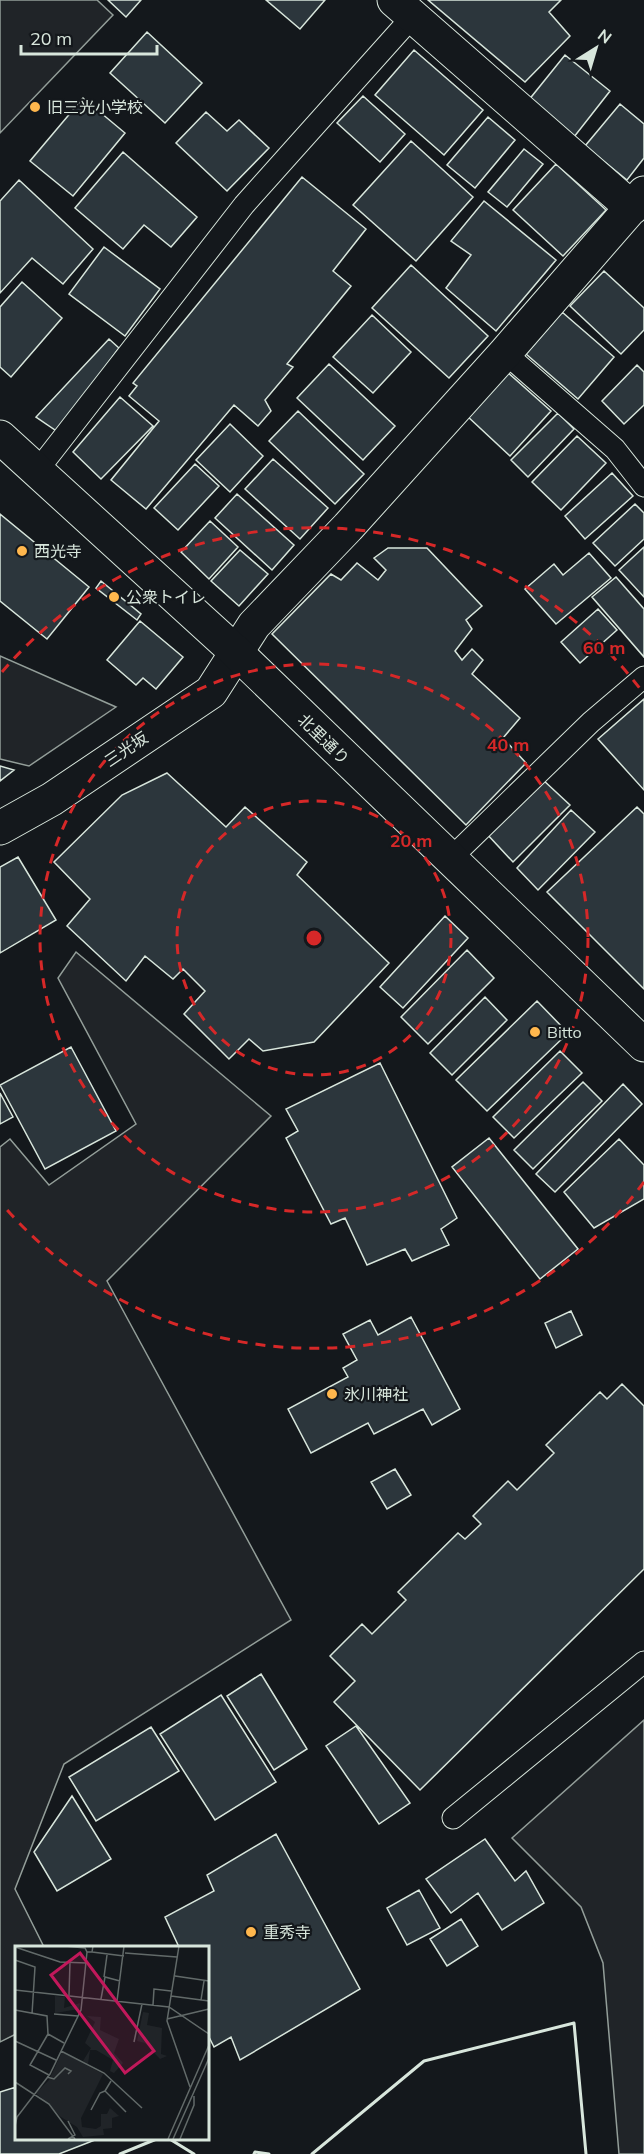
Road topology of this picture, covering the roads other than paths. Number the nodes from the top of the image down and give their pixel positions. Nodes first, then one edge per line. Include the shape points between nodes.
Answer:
1 (404, 8) edge
2 (638, 201) edge
3 (505, 353) junction
4 (0, 437) edge
5 (37, 471) junction
6 (644, 486) edge
7 (237, 653) junction
8 (644, 677) edge
9 (0, 828) edge
10 (450, 859) junction
11 (644, 1045) edge
12 (644, 1662) edge
13 (453, 1818) dead end

1 - 2 street
1 - 5 lane via 244,205
2 - 3 street, 三光坂
3 - 6 lane via 615,449
3 - 7 street, 三光坂 via 254,625
4 - 5 street, 北里通り
5 - 7 street, 北里通り
7 - 9 street, 三光坂 via 211,692 52,800
7 - 10 street, 北里通り
8 - 10 lane via 591,722
10 - 11 street, 北里通り
12 - 13 lane

